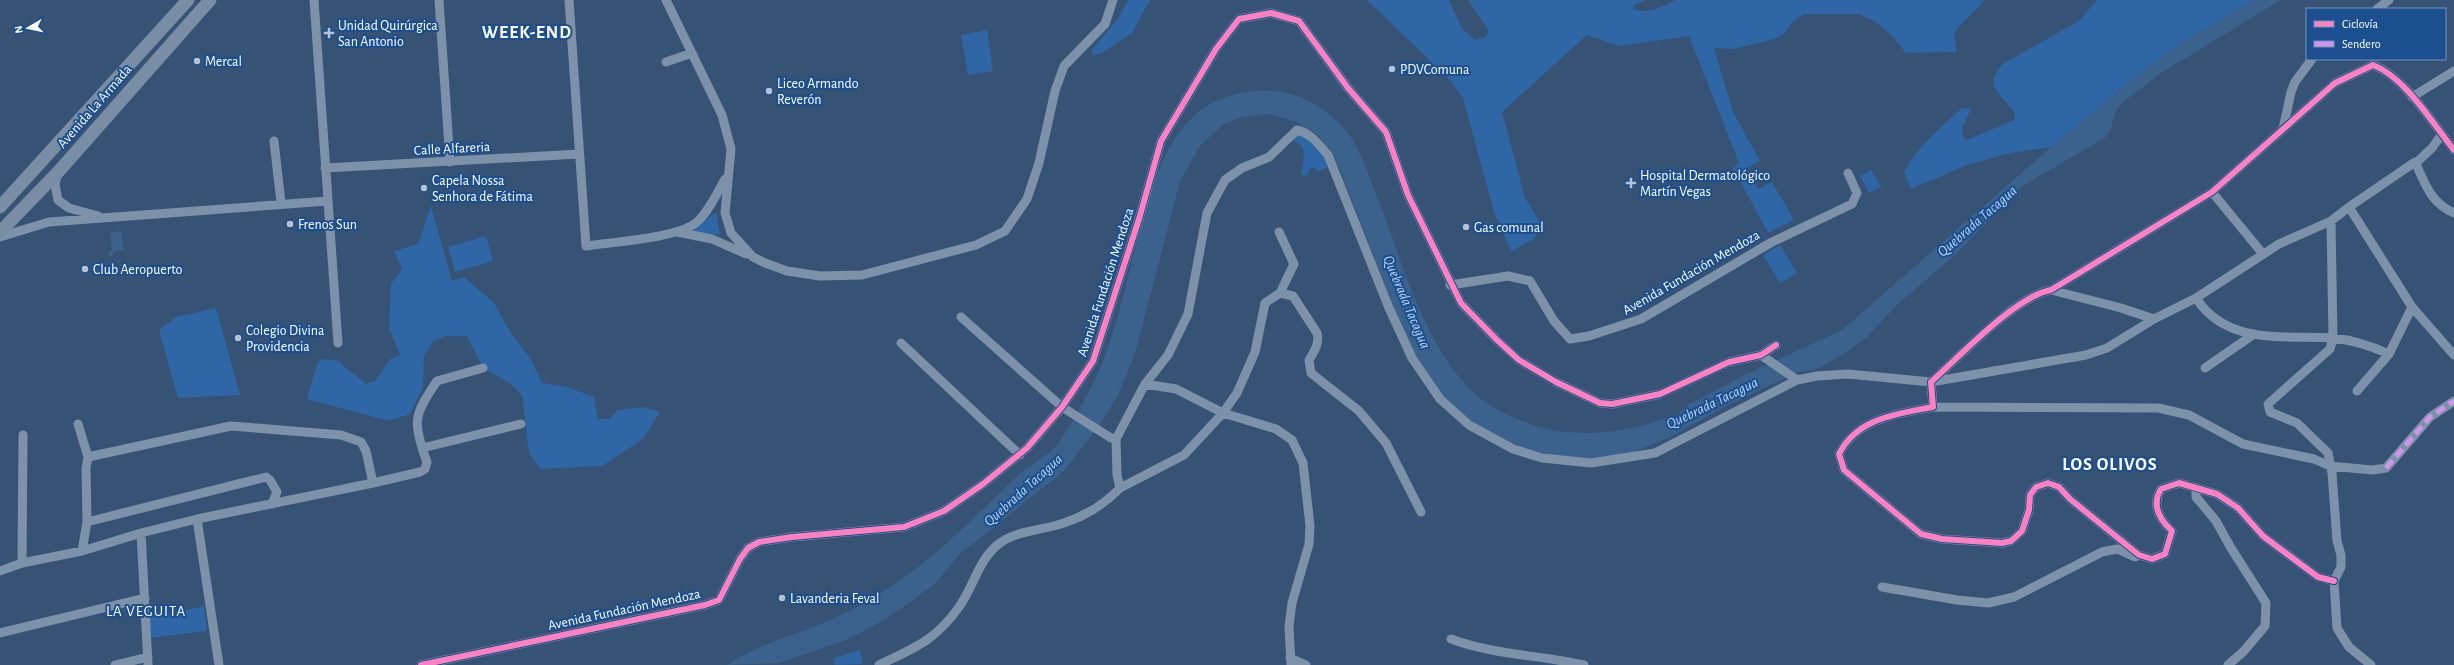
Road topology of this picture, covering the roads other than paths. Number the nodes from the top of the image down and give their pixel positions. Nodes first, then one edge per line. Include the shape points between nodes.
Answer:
1 (188, 0) edge
2 (210, 0) edge
3 (314, 0) edge
4 (439, 0) edge
5 (569, 0) edge
6 (666, 0) edge
7 (1113, 0) edge
8 (2389, 0) edge
9 (2378, 8) edge
10 (692, 53) junction
11 (2311, 60) edge
12 (666, 62) dead end
13 (2454, 71) edge
14 (2412, 97) junction
15 (2283, 129) junction
16 (2442, 134) junction
17 (274, 141) dead end
18 (2453, 148) edge
19 (579, 154) junction
20 (450, 162) junction
21 (2416, 163) junction
22 (325, 168) junction
23 (59, 171) junction
24 (1848, 173) dead end
25 (727, 176) junction
26 (13, 192) junction
27 (2212, 192) junction
28 (328, 201) junction
29 (281, 203) junction
30 (25, 204) junction
31 (0, 207) edge
32 (2349, 207) junction
33 (2454, 213) edge
34 (106, 218) junction
35 (2331, 221) junction
36 (0, 232) edge
37 (677, 232) junction
38 (1279, 232) dead end
39 (0, 236) edge
40 (2263, 254) junction
41 (753, 257) junction
42 (1450, 285) junction
43 (2051, 290) junction
44 (1280, 293) junction
45 (2196, 298) junction
46 (2412, 307) junction
47 (961, 318) dead end
48 (2154, 319) junction
49 (2254, 334) junction
50 (2333, 338) junction
51 (338, 343) dead end
52 (902, 343) dead end
53 (1776, 345) dead end
54 (2389, 354) junction
55 (1761, 355) junction
56 (2454, 355) edge
57 (483, 368) dead end
58 (2205, 368) dead end
59 (1794, 378) junction
60 (1931, 382) junction
61 (1145, 384) junction
62 (2357, 391) dead end
63 (2454, 402) edge
64 (1062, 407) junction
65 (1933, 407) junction
66 (1223, 412) junction
67 (78, 424) dead end
68 (521, 424) dead end
69 (23, 435) dead end
70 (1113, 439) junction
71 (422, 448) junction
72 (1020, 455) junction
73 (88, 458) junction
74 (2330, 466) junction
75 (372, 483) junction
76 (1120, 488) junction
77 (2196, 490) junction
78 (272, 504) junction
79 (1421, 512) dead end
80 (197, 519) junction
81 (86, 522) junction
82 (141, 533) junction
83 (82, 551) junction
84 (2139, 555) junction
85 (22, 563) junction
86 (0, 571) edge
87 (2334, 581) junction
88 (1882, 587) dead end
89 (145, 598) junction
90 (0, 633) edge
91 (1451, 639) dead end
92 (148, 661) edge
93 (1291, 661) edge
94 (115, 665) edge
95 (219, 665) edge
96 (422, 665) edge
97 (879, 665) edge
98 (1306, 665) edge
99 (1584, 665) edge
100 (2228, 665) edge
101 (2371, 665) edge

1 - 26 main road, Avenida La Armada
2 - 23 main road, Avenida La Armada
3 - 22 street
4 - 20 street
5 - 19 street
6 - 10 street
7 - 41 street via 1105,24 1064,66 1054,91 1039,164 1027,199 1005,231 976,245 862,275 820,276 787,271
8 - 9 street
10 - 12 street
10 - 25 street via 722,115 731,149
11 - 15 street via 2290,92
13 - 14 street
14 - 15 street via 2384,70 2373,66 2335,82
14 - 16 street
15 - 27 street
16 - 18 street
16 - 21 street
17 - 29 street
19 - 20 street, Calle Alfareria
19 - 37 street via 586,246
20 - 22 street, Calle Alfareria
21 - 32 street
21 - 33 street via 2440,207
22 - 28 street
23 - 30 main road, Avenida La Armada
23 - 34 street via 56,192 63,206
24 - 42 street, Avenida Fundación Mendoza via 1857,193 1852,204 1772,242 1630,324 1570,339 1554,321 1530,281 1508,276
25 - 37 street via 696,223
25 - 41 street via 725,213 731,233
26 - 30 main road
26 - 31 main road, Avenida La Armada
27 - 40 street
27 - 43 street
28 - 29 street
28 - 51 street
29 - 34 street
30 - 36 main road, Avenida La Armada
32 - 35 street
32 - 46 street
34 - 39 street via 48,222
35 - 40 street
35 - 50 street
37 - 41 street via 712,239
38 - 44 street via 1294,264
40 - 45 street
42 - 55 street via 1460,303 1519,360 1556,382 1600,403 1612,404 1660,394 1728,362
42 - 64 street, Avenida Fundación Mendoza via 1408,195 1386,132 1348,88 1299,21 1271,13 1239,19 1195,82 1161,141 1139,219 1093,361
43 - 48 street
43 - 60 street via 2040,292 2017,307
44 - 66 street via 1265,302 1255,352 1237,393
44 - 79 street via 1293,296 1319,337 1316,350 1309,360 1311,373 1359,411 1386,443
45 - 48 street
45 - 49 street via 2203,310 2217,322
46 - 54 street
46 - 56 street
47 - 64 street
48 - 60 street via 2107,348 2086,355
49 - 50 street via 2289,339
49 - 58 street
50 - 54 street via 2363,343
50 - 74 street via 2330,349 2268,404 2270,412 2297,423 2320,444 2328,453
52 - 72 street
53 - 55 street
54 - 62 street
55 - 59 street
57 - 71 street via 437,381 417,418
59 - 60 street via 1848,374
59 - 61 street via 1655,453 1592,463 1542,458 1513,449 1469,426 1440,399 1412,358 1389,308 1328,155 1312,138 1297,130 1269,157 1242,168 1225,180 1207,213 1188,314 1168,356
60 - 65 street
61 - 66 street via 1176,390
61 - 70 street
63 - 74 street via 2430,418 2386,468 2372,470
64 - 70 street
64 - 72 street, Avenida Fundación Mendoza
65 - 74 street via 2158,408 2189,415 2243,444 2314,459
65 - 84 street via 1880,418 1846,441 1839,454 1844,470 1921,534 1942,539 2002,544 2011,541 2022,531 2025,524 2030,495 2036,487 2048,483 2059,487 2070,499
66 - 76 street via 1184,455
66 - 93 street via 1276,429 1292,440 1303,463 1310,526 1309,544 1292,603 1289,626
67 - 73 street
68 - 71 street
69 - 85 street
70 - 76 street
71 - 75 street via 427,462 420,472
72 - 96 street, Avenida Fundación Mendoza via 944,511 904,527 792,536 759,542 748,548 740,559 719,600 705,605
73 - 75 street via 231,426 341,435 361,442 366,451
73 - 81 street
74 - 87 street via 2337,541 2341,555 2341,567
75 - 78 street
76 - 97 street via 1094,510 1062,524 1001,542 988,553 959,606 934,636 914,650
77 - 84 street via 2179,483 2161,489 2156,502 2160,521 2172,531 2171,538 2165,554 2152,559
77 - 87 street via 2217,494 2238,508 2263,536 2318,577
77 - 100 street via 2196,497 2216,520 2266,602 2265,626
78 - 80 street
78 - 81 street via 277,492 266,477
80 - 82 street
80 - 95 street
81 - 83 street
82 - 83 street
82 - 89 street
83 - 85 street
84 - 88 street via 2135,557 2116,549 2102,552 2014,597 1988,603
85 - 86 street
87 - 101 street via 2337,628 2349,647
89 - 90 street
89 - 92 street
91 - 99 street via 1479,649
92 - 94 street
93 - 98 street

